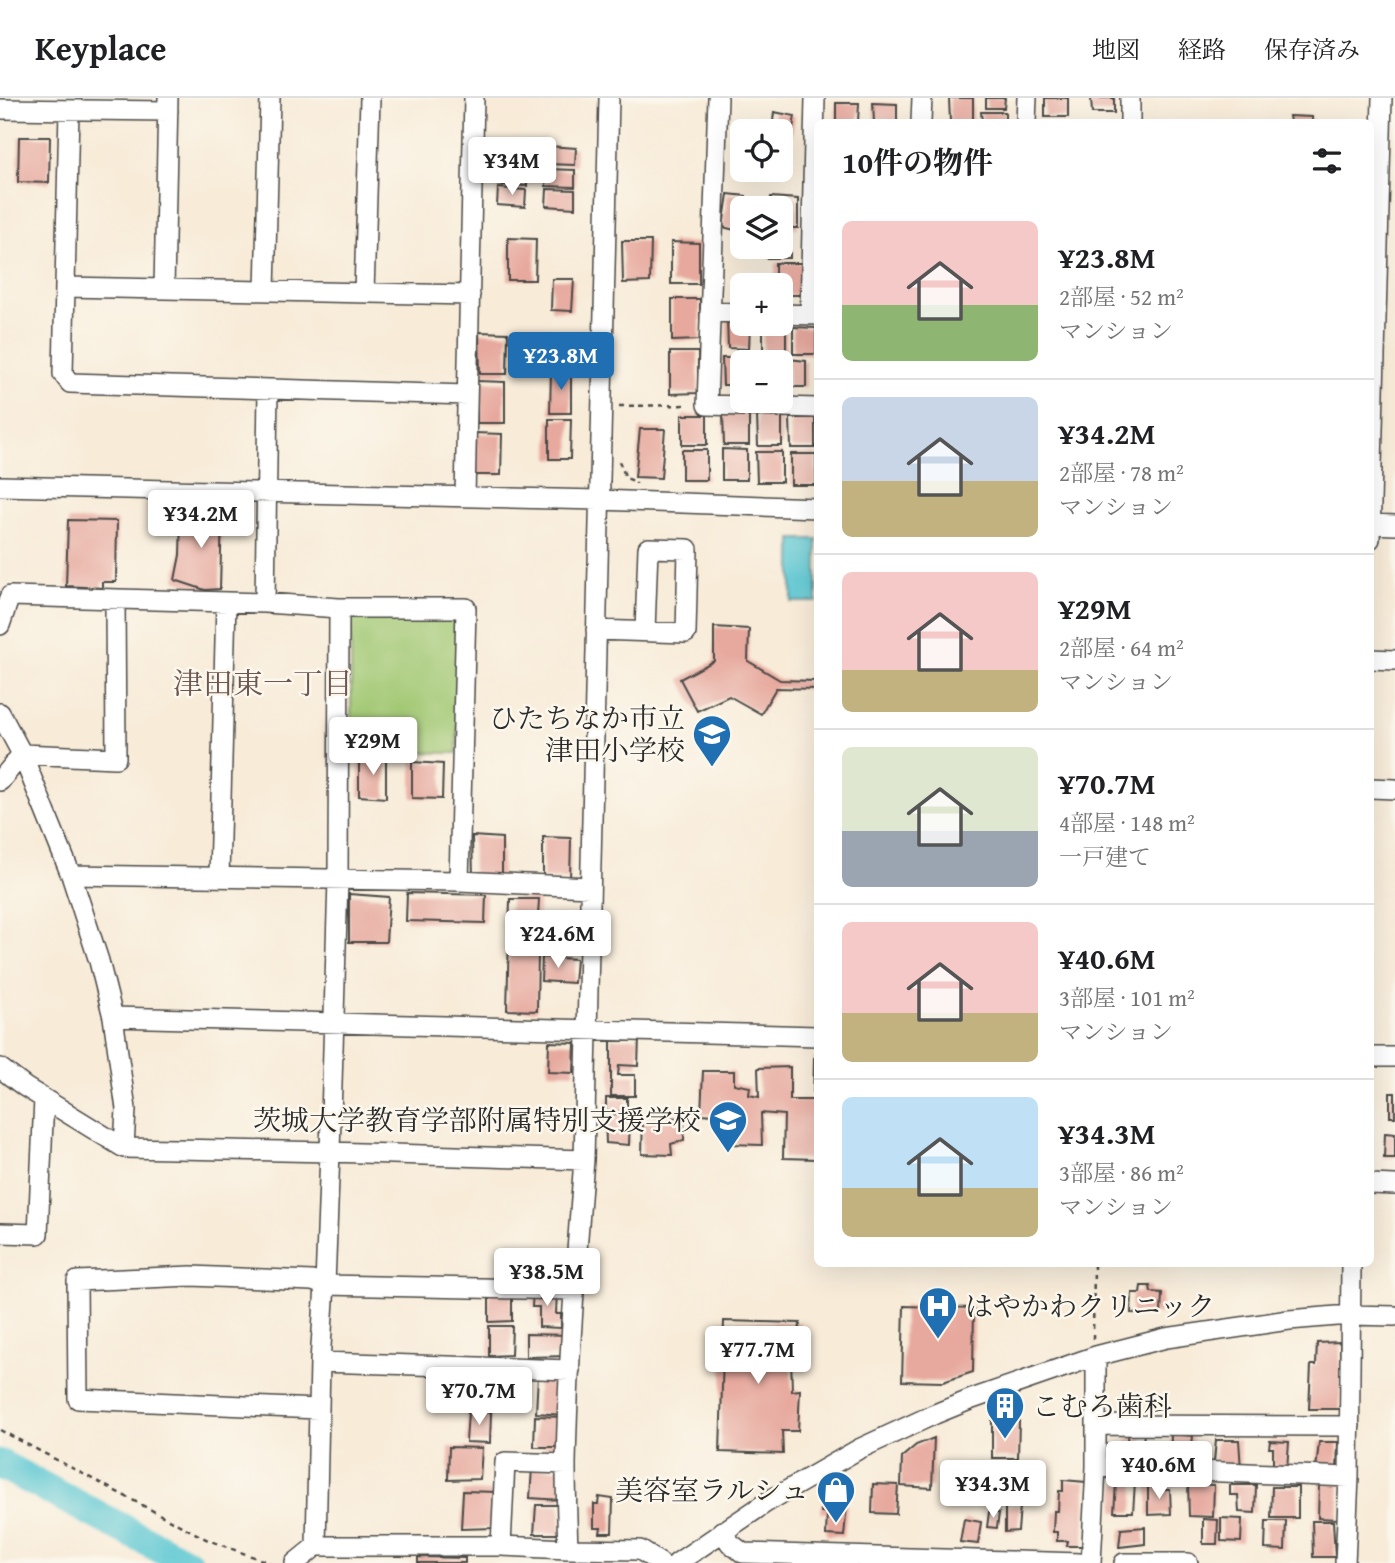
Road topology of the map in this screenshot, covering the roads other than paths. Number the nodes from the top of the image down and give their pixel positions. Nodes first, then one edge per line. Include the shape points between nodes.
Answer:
1 (270, 98) edge
2 (370, 98) edge
3 (474, 98) edge
4 (609, 98) edge
5 (718, 98) edge
6 (815, 98) edge
7 (922, 98) edge
8 (1027, 98) edge
9 (1130, 98) edge
10 (1382, 98) edge
11 (168, 104) edge
12 (0, 109) edge
13 (69, 110) junction
14 (815, 119) edge
15 (921, 119) edge
16 (1026, 119) edge
17 (1130, 119) edge
18 (1388, 130) edge
19 (1374, 239) edge
20 (65, 287) junction
21 (164, 289) junction
22 (265, 291) junction
23 (364, 293) junction
24 (470, 295) junction
25 (710, 312) junction
26 (730, 313) edge
27 (793, 314) edge
28 (814, 315) edge
29 (268, 389) junction
30 (467, 396) junction
31 (814, 408) edge
32 (0, 486) edge
33 (266, 491) junction
34 (465, 496) junction
35 (598, 500) junction
36 (814, 508) edge
37 (1374, 524) edge
38 (1395, 525) edge
39 (116, 599) junction
40 (226, 602) junction
41 (265, 603) junction
42 (339, 608) junction
43 (0, 625) edge
44 (596, 630) junction
45 (645, 631) junction
46 (1374, 659) edge
47 (1395, 660) edge
48 (0, 713) edge
49 (22, 754) junction
50 (0, 781) edge
51 (1374, 788) edge
52 (1395, 789) edge
53 (71, 875) junction
54 (219, 877) junction
55 (338, 879) junction
56 (458, 881) junction
57 (590, 887) junction
58 (113, 1017) junction
59 (334, 1023) junction
60 (587, 1030) junction
61 (814, 1036) edge
62 (1374, 1057) edge
63 (1395, 1057) edge
64 (0, 1068) edge
65 (44, 1099) junction
66 (124, 1148) junction
67 (330, 1152) junction
68 (584, 1160) junction
69 (1374, 1184) edge
70 (1395, 1185) edge
71 (0, 1233) edge
72 (1351, 1267) edge
73 (325, 1285) junction
74 (573, 1290) junction
75 (1349, 1315) junction
76 (1395, 1316) edge
77 (1096, 1356) junction
78 (320, 1362) junction
79 (570, 1370) junction
80 (318, 1409) junction
81 (1097, 1425) junction
82 (1350, 1426) junction
83 (566, 1464) junction
84 (1096, 1467) junction
85 (1349, 1478) junction
86 (722, 1531) junction
87 (316, 1546) junction
88 (500, 1546) junction
89 (568, 1549) junction
90 (1009, 1562) edge
91 (295, 1563) edge
92 (660, 1563) edge
93 (677, 1563) edge
94 (1080, 1563) edge
95 (1091, 1563) edge
96 (1124, 1563) edge
97 (1178, 1563) edge
98 (1188, 1563) edge
99 (1345, 1563) edge

1 - 22 street
2 - 23 street
3 - 24 street
4 - 35 street
5 - 25 street
6 - 14 street
7 - 15 street
8 - 16 street
9 - 17 street
10 - 18 street
11 - 13 street
11 - 21 street
12 - 13 street
13 - 20 street
18 - 19 street
20 - 21 street
20 - 29 street via 63,374 70,383
21 - 22 street
22 - 23 street
23 - 24 street
24 - 30 street
25 - 26 street
25 - 31 street via 707,405
27 - 28 street
29 - 30 street
29 - 33 street
30 - 34 street
32 - 33 street
33 - 34 street
33 - 41 street
34 - 35 street
35 - 36 street
35 - 44 street
37 - 38 street
39 - 40 street
39 - 43 street via 10,596
39 - 49 street via 116,758
40 - 41 street
40 - 54 street
41 - 42 street
42 - 55 street
42 - 56 street via 466,608
44 - 45 street
44 - 57 street
45 - 45 street via 686,633 688,549 648,548
46 - 47 street
48 - 49 street
49 - 50 street
49 - 53 street
51 - 52 street
53 - 54 street
53 - 58 street
54 - 55 street
55 - 56 street
55 - 59 street
56 - 57 street
57 - 60 street
58 - 59 street
58 - 66 street via 126,1110
59 - 60 street
59 - 67 street
60 - 61 street
60 - 68 street
62 - 63 street
64 - 65 street
65 - 66 street
65 - 71 street via 38,1234
66 - 67 street
67 - 68 street
67 - 73 street
68 - 74 street
69 - 70 street
72 - 75 street
73 - 74 street
73 - 78 street
73 - 80 street via 191,1276 77,1281 78,1399
74 - 79 street
75 - 76 street
75 - 77 street via 1166,1339
75 - 82 street
77 - 81 street
77 - 86 street via 900,1429 805,1479
78 - 79 street
78 - 80 street
79 - 83 street
80 - 87 street
81 - 82 street
81 - 84 street
82 - 85 street
83 - 88 street via 505,1462
83 - 89 street
84 - 85 street
84 - 95 street
85 - 99 street
86 - 90 street via 743,1553
86 - 93 street
87 - 88 street
87 - 91 street
88 - 89 street
89 - 92 street via 640,1550
90 - 94 street
96 - 97 street
97 - 98 street

